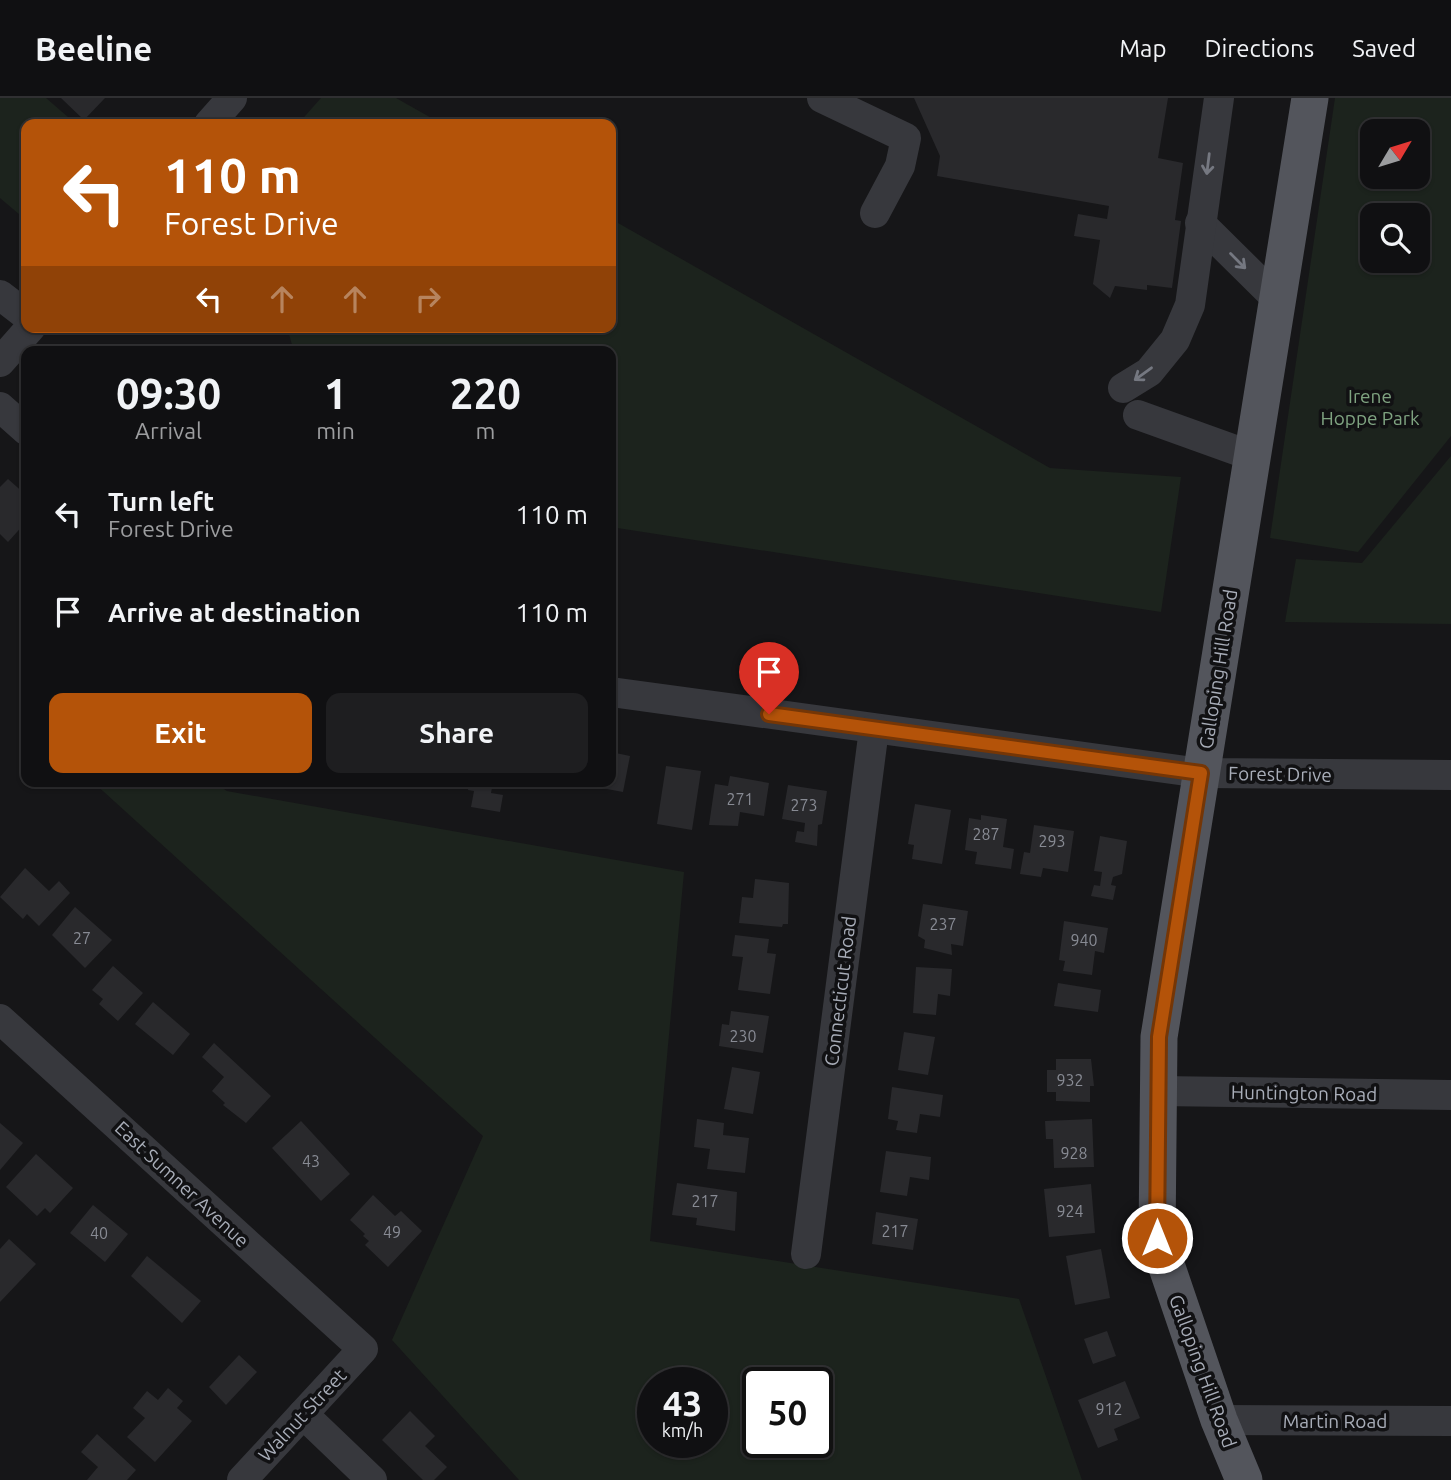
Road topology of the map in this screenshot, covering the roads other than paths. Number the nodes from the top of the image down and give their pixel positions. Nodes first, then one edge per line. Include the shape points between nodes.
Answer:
1 (232, 98) edge
2 (822, 98) edge
3 (1219, 98) edge
4 (1310, 98) edge
5 (213, 119) edge
6 (875, 213) dead end
7 (1200, 223) junction
8 (0, 295) edge
9 (1276, 298) junction
10 (21, 311) edge
11 (26, 333) edge
12 (0, 362) edge
13 (1123, 388) dead end
14 (0, 407) edge
15 (1138, 415) dead end
16 (21, 426) edge
17 (1252, 456) junction
18 (616, 693) edge
19 (874, 729) junction
20 (1201, 773) junction
21 (1451, 775) edge
22 (0, 1019) edge
23 (1158, 1091) junction
24 (1451, 1095) edge
25 (806, 1254) dead end
26 (363, 1349) joint
27 (303, 1414) junction
28 (1219, 1420) junction
29 (1451, 1421) edge
30 (242, 1480) edge
31 (372, 1480) edge
32 (1244, 1480) edge

1 - 5 street
2 - 6 street via 906,138 900,166
3 -> 7 street
4 - 9 main road, Galloping Hill Road
7 -> 9 street
7 -> 13 street via 1190,305 1175,340 1149,372
8 - 10 street
9 - 17 main road, Galloping Hill Road
11 - 12 street
14 - 16 street
15 - 17 street
17 - 20 main road, Galloping Hill Road
18 - 19 street, Forest Drive
19 - 20 street, Forest Drive
19 - 25 street, Connecticut Road
20 - 21 street, Forest Drive
20 - 23 main road, Galloping Hill Road via 1159,1037
22 - 26 street, East Sumner Avenue
23 - 24 street, Huntington Road
23 - 28 main road, Galloping Hill Road via 1157,1238
26 - 27 street, Walnut Street
27 - 30 street, Walnut Street
27 - 31 street
28 - 29 street, Martin Road
28 - 32 main road, Galloping Hill Road

